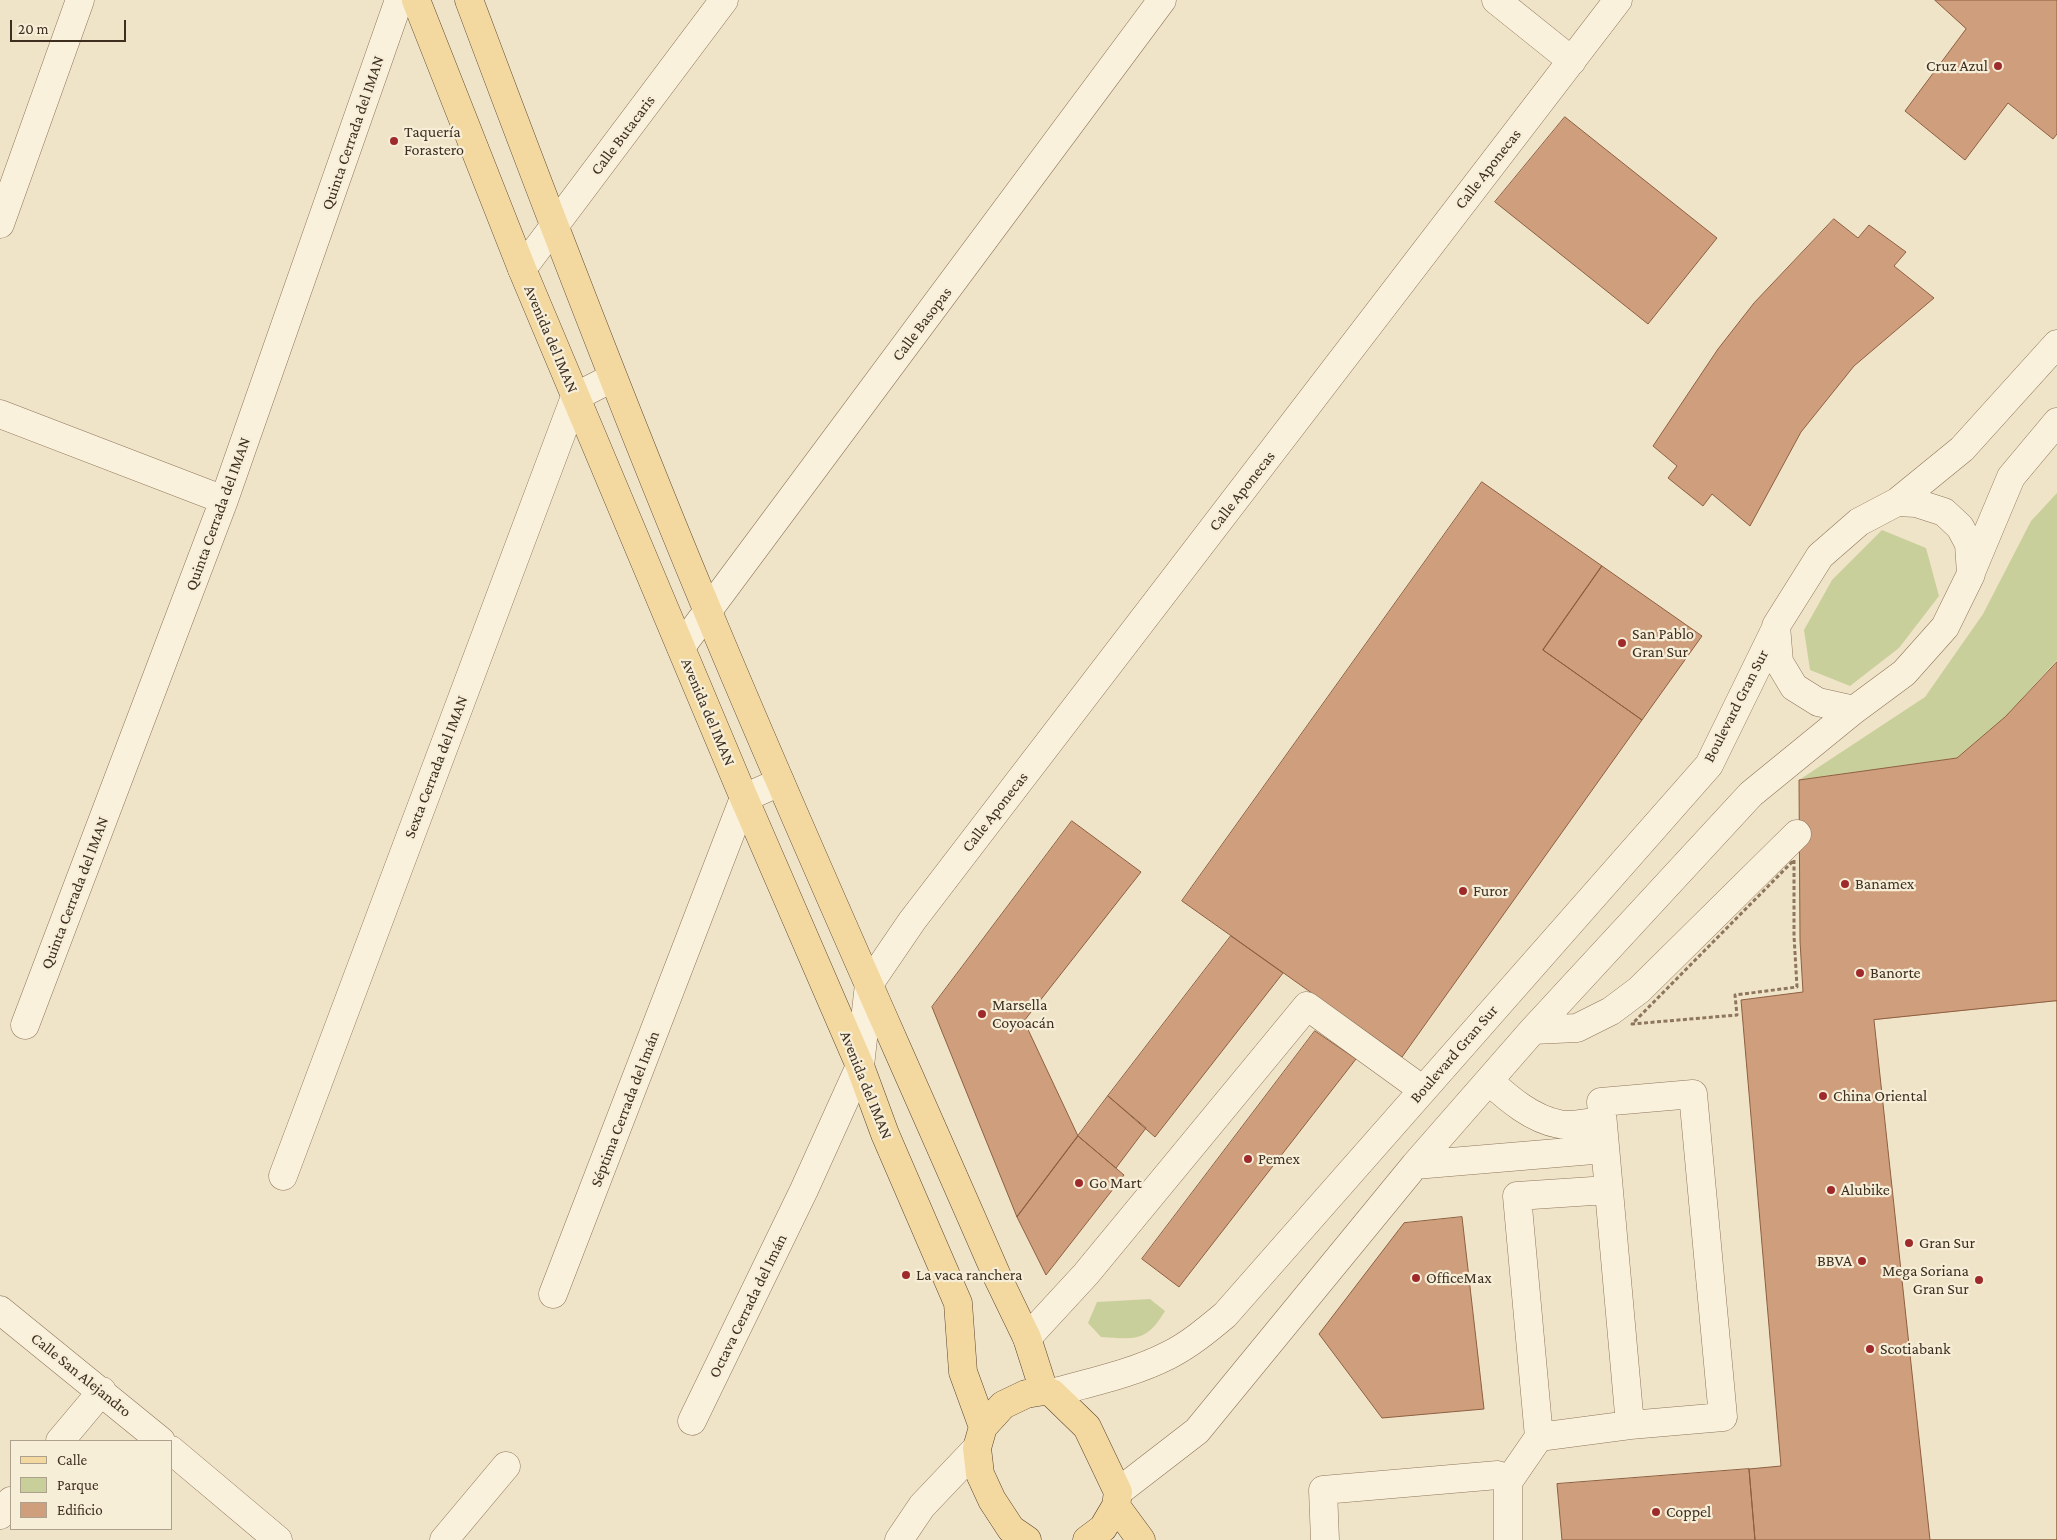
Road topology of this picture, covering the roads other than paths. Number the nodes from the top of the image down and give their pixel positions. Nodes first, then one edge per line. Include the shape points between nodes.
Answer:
1 (80, 0) edge
2 (399, 0) edge
3 (416, 0) edge
4 (469, 0) edge
5 (724, 0) edge
6 (1162, 0) edge
7 (1496, 0) edge
8 (1618, 0) edge
9 (1572, 61) junction
10 (6, 185) edge
11 (0, 224) edge
12 (554, 228) junction
13 (522, 269) junction
14 (2057, 344) edge
15 (612, 378) junction
16 (575, 397) junction
17 (0, 414) edge
18 (2057, 422) edge
19 (224, 500) junction
20 (1897, 502) junction
21 (1971, 574) junction
22 (708, 612) junction
23 (1776, 626) junction
24 (681, 647) junction
25 (1854, 710) junction
26 (780, 782) junction
27 (744, 798) junction
28 (1796, 834) dead end
29 (869, 984) junction
30 (25, 1025) dead end
31 (1533, 1030) junction
32 (860, 1066) junction
33 (1489, 1081) junction
34 (1423, 1090) junction
35 (1602, 1121) junction
36 (1604, 1149) junction
37 (1415, 1165) junction
38 (283, 1176) dead end
39 (1608, 1190) junction
40 (553, 1294) dead end
41 (0, 1310) edge
42 (1027, 1338) junction
43 (102, 1391) junction
44 (1048, 1392) junction
45 (692, 1421) dead end
46 (1630, 1425) junction
47 (1539, 1437) junction
48 (980, 1438) junction
49 (61, 1440) edge
50 (160, 1440) edge
51 (172, 1451) edge
52 (506, 1466) dead end
53 (1508, 1482) junction
54 (1117, 1499) junction
55 (10, 1502) edge
56 (0, 1515) edge
57 (278, 1540) edge
58 (444, 1540) edge
59 (899, 1540) edge
60 (1027, 1540) edge
61 (1087, 1540) edge
62 (1141, 1540) edge
63 (1325, 1540) edge
64 (1508, 1540) edge

1 - 10 street
2 - 19 street, Quinta Cerrada del IMAN
3 - 13 main road, Avenida del IMAN
4 - 12 main road
5 - 12 street, Calle Butacaris
6 - 22 street, Calle Basopas
7 - 9 street
8 - 9 street, Calle Aponecas
9 - 29 street, Calle Aponecas via 918,913
10 - 11 street
12 - 13 street, Calle Butacaris
12 - 15 main road
13 - 16 main road, Avenida del IMAN
14 - 20 street via 1962,449
15 - 16 street
15 - 22 main road
16 - 24 main road, Avenida del IMAN
16 - 38 street, Sexta Cerrada del IMAN
17 - 19 street
18 - 21 street via 2010,477
19 - 30 street, Quinta Cerrada del IMAN
20 - 21 street via 1916,503 1944,512 1960,528 1969,544
20 - 23 street, Boulevard Gran Sur via 1859,522 1820,556
21 - 25 street via 1945,627 1904,673
22 - 24 street, Calle Basopas
22 - 26 main road
23 - 25 street via 1779,662 1794,687 1818,702
23 - 34 street, Boulevard Gran Sur via 1709,764
24 - 27 main road, Avenida del IMAN
25 - 31 street via 1751,794
26 - 27 street
26 - 29 main road
27 - 32 main road, Avenida del IMAN
27 - 40 street, Séptima Cerrada del Imán
28 - 31 street via 1639,990 1611,1011 1578,1028
29 - 32 street, Octava Cerrada del Imán
29 - 42 main road
31 - 33 street
32 - 45 street, Octava Cerrada del Imán
32 - 48 main road, Avenida del IMAN via 885,1134 958,1302 963,1372
33 - 35 street via 1532,1114 1560,1124
33 - 37 street
34 - 42 street via 1307,1006 1086,1274
34 - 44 street, Boulevard Gran Sur via 1225,1315 1195,1339 1162,1358 1139,1368
35 - 36 street
35 - 46 street via 1601,1102 1693,1094 1723,1417
36 - 37 street
36 - 39 street
37 - 54 street via 1197,1431
39 - 46 street
39 - 47 street via 1517,1196
41 - 43 street, Calle San Alejandro
42 - 44 main road
43 - 49 street
43 - 50 street, Calle San Alejandro
44 - 48 main road via 1026,1394 1002,1405
44 - 54 main road via 1087,1427
46 - 47 street
47 - 53 street
48 - 59 street via 922,1506
48 - 60 main road, Avenida del IMAN via 980,1474 992,1500 1012,1529
51 - 57 street
52 - 58 street
53 - 63 street via 1498,1475 1323,1490
53 - 64 street
54 - 61 main road via 1103,1528
54 - 62 main road
55 - 56 street

